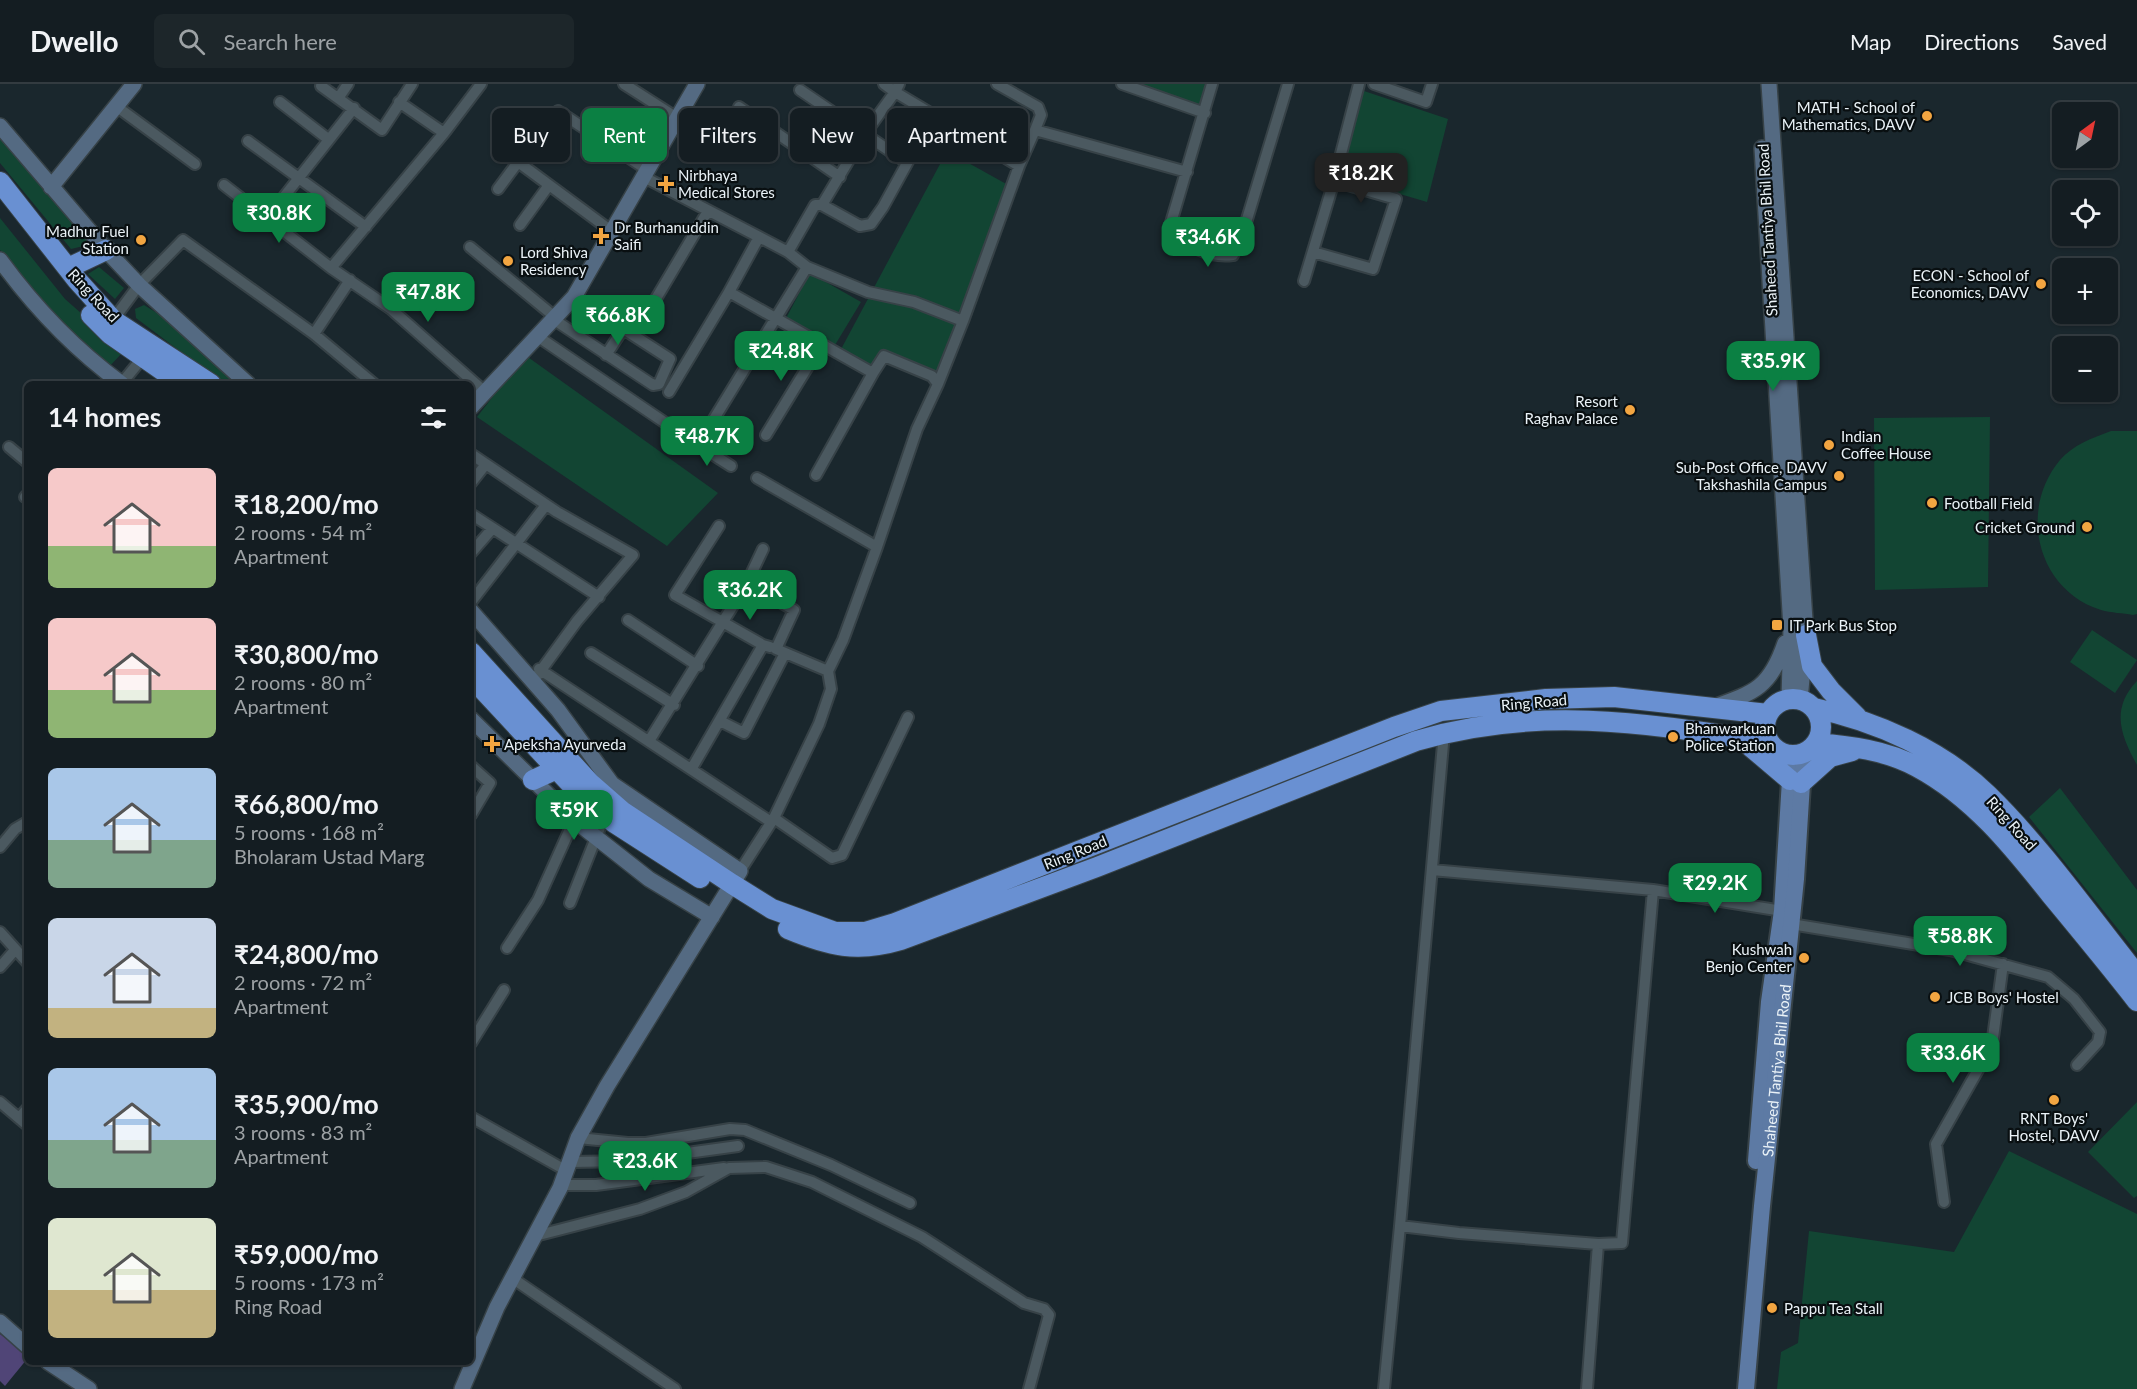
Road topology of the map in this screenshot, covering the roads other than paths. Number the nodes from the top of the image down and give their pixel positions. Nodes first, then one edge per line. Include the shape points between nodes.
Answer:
1 (134, 84) edge
2 (348, 84) edge
3 (412, 84) edge
4 (481, 84) edge
5 (624, 84) edge
6 (697, 84) edge
7 (884, 84) edge
8 (997, 84) edge
9 (1122, 84) edge
10 (1212, 84) edge
11 (1288, 84) edge
12 (1359, 84) edge
13 (1374, 84) edge
14 (1432, 84) edge
15 (1758, 84) edge
16 (1769, 84) edge
17 (321, 86) dead end
18 (897, 88) edge
19 (800, 90) dead end
20 (339, 97) junction
21 (280, 102) dead end
22 (399, 102) junction
23 (116, 106) junction
24 (739, 107) dead end
25 (354, 108) junction
26 (826, 108) edge
27 (923, 108) edge
28 (1205, 112) junction
29 (677, 118) junction
30 (875, 119) edge
31 (570, 120) edge
32 (0, 126) edge
33 (1035, 130) junction
34 (444, 133) junction
35 (328, 139) junction
36 (248, 141) dead end
37 (849, 162) edge
38 (906, 162) edge
39 (1012, 162) edge
40 (195, 164) dead end
41 (1019, 166) junction
42 (1187, 172) junction
43 (644, 173) junction
44 (840, 177) junction
45 (298, 178) junction
46 (1334, 181) junction
47 (0, 182) edge
48 (224, 185) dead end
49 (549, 185) junction
50 (51, 187) junction
51 (498, 189) dead end
52 (0, 204) edge
53 (822, 205) junction
54 (708, 211) junction
55 (268, 217) junction
56 (520, 225) dead end
57 (366, 227) junction
58 (610, 230) junction
59 (759, 237) junction
60 (470, 248) dead end
61 (106, 250) junction
62 (788, 252) junction
63 (1313, 252) junction
64 (0, 260) edge
65 (807, 267) junction
66 (68, 268) junction
67 (331, 268) junction
68 (350, 280) junction
69 (1304, 281) dead end
70 (139, 285) junction
71 (729, 292) junction
72 (574, 297) junction
73 (654, 302) dead end
74 (554, 318) junction
75 (774, 319) junction
76 (113, 320) junction
77 (963, 321) junction
78 (623, 329) junction
79 (314, 334) junction
80 (537, 336) junction
81 (820, 345) junction
82 (606, 354) junction
83 (144, 356) junction
84 (873, 373) junction
85 (117, 381) edge
86 (123, 381) edge
87 (178, 381) edge
88 (206, 381) edge
89 (245, 381) edge
90 (370, 381) edge
91 (473, 381) edge
92 (474, 382) edge
93 (938, 384) junction
94 (485, 392) junction
95 (669, 392) dead end
96 (474, 404) edge
97 (766, 435) dead end
98 (1786, 440) junction
99 (698, 445) junction
100 (9, 447) dead end
101 (474, 456) edge
102 (24, 460) edge
103 (486, 464) junction
104 (731, 466) dead end
105 (816, 475) dead end
106 (758, 478) dead end
107 (474, 479) edge
108 (546, 505) junction
109 (474, 516) edge
110 (719, 526) dead end
111 (492, 529) junction
112 (517, 545) junction
113 (877, 547) junction
114 (763, 549) dead end
115 (474, 550) edge
116 (747, 584) junction
117 (599, 597) junction
118 (474, 598) edge
119 (474, 613) edge
120 (628, 620) dead end
121 (723, 623) junction
122 (1798, 632) junction
123 (763, 645) junction
124 (780, 651) junction
125 (591, 653) dead end
126 (474, 655) edge
127 (698, 666) junction
128 (828, 670) junction
129 (536, 675) junction
130 (474, 680) edge
131 (1801, 702) junction
132 (674, 705) junction
133 (1714, 707) junction
134 (1768, 714) junction
135 (908, 717) dead end
136 (720, 721) junction
137 (474, 722) edge
138 (1864, 723) junction
139 (1444, 733) junction
140 (1728, 736) junction
141 (649, 741) junction
142 (1769, 742) junction
143 (1802, 750) junction
144 (692, 768) junction
145 (474, 769) edge
146 (557, 769) junction
147 (533, 780) junction
148 (1796, 781) junction
149 (1962, 797) junction
150 (474, 810) edge
151 (605, 815) junction
152 (574, 820) junction
153 (772, 820) junction
154 (24, 824) edge
155 (597, 838) junction
156 (0, 847) edge
157 (1432, 870) junction
158 (733, 883) junction
159 (1653, 890) junction
160 (570, 903) dead end
161 (712, 917) junction
162 (1787, 917) junction
163 (0, 932) edge
164 (507, 948) dead end
165 (15, 950) junction
166 (24, 959) edge
167 (2003, 964) junction
168 (0, 967) edge
169 (2137, 975) edge
170 (504, 990) dead end
171 (2137, 1001) edge
172 (474, 1038) edge
173 (2077, 1065) dead end
174 (0, 1102) edge
175 (474, 1119) edge
176 (23, 1122) edge
177 (578, 1138) junction
178 (738, 1146) dead end
179 (729, 1168) junction
180 (566, 1173) junction
181 (1944, 1202) dead end
182 (910, 1203) dead end
183 (1400, 1226) junction
184 (536, 1236) junction
185 (1598, 1244) junction
186 (512, 1278) junction
187 (0, 1322) edge
188 (24, 1343) edge
189 (474, 1361) edge
190 (53, 1365) edge
191 (472, 1365) edge
192 (89, 1389) edge
193 (462, 1389) edge
194 (675, 1389) edge
195 (1029, 1389) edge
196 (1384, 1389) edge
197 (1587, 1389) edge
198 (1738, 1389) edge
199 (1746, 1389) edge

1 - 23 street
2 - 20 street
3 - 22 street
4 - 34 street
5 - 29 street
6 - 29 street
7 - 18 street
8 - 33 street via 1038,107 1041,115
9 - 28 street
10 - 28 street
11 - 42 street via 1233,255 1218,257 1182,241 1170,226
12 - 46 street
13 - 14 street via 1426,102
15 - 98 street, Shaheed Tantiya Bhil Road
16 - 98 street
17 - 20 street
18 - 27 street
18 - 30 street
19 - 26 street
20 - 25 street
21 - 35 street
22 - 25 street via 382,130
22 - 34 street
23 - 40 street
23 - 50 street
24 - 44 street
25 - 35 street
28 - 42 street
29 - 43 street
31 - 43 street
32 - 50 street
33 - 41 street
33 - 42 street
34 - 57 street
35 - 45 street
36 - 45 street
37 - 44 street
38 - 53 street via 883,207 867,226
39 - 41 street
41 - 77 street
43 - 54 street
43 - 58 street
44 - 53 street
45 - 55 street
45 - 57 street
46 - 63 street
46 - 63 street via 1396,199 1373,269
47 - 66 highway, Ring Road
48 - 55 street
49 - 51 street via 518,162
49 - 56 street
49 - 58 street
50 - 61 street
52 - 83 highway, Ring Road via 87,311 110,334
53 - 62 street via 815,205
54 - 59 street
54 - 73 street
55 - 67 street
57 - 67 street
58 - 72 street
59 - 62 street
59 - 71 street
60 - 74 street
61 - 66 highway
61 - 70 street
62 - 65 street
63 - 69 street
64 - 85 street via 67,340
65 - 75 street
65 - 77 street via 868,292 914,302
66 - 76 highway, Ring Road
67 - 68 street
68 - 79 street
68 - 91 street via 391,309
70 - 76 street
70 - 79 street via 183,240
70 - 89 street
71 - 75 street
71 - 95 street
72 - 74 street
72 - 78 street
74 - 80 street
74 - 82 street
75 - 81 street
75 - 99 street
76 - 88 highway, Ring Road
77 - 93 street
78 - 82 street
78 - 82 street via 670,359 658,384 653,385
79 - 90 street
80 - 94 street
80 - 99 street
81 - 84 street
81 - 97 street
83 - 86 street
83 - 87 highway, Ring Road
84 - 93 street via 884,356 932,376
84 - 105 street
92 - 94 street
93 - 113 street
94 - 96 street
98 - 122 street
99 - 104 street
100 - 102 street
101 - 103 street
103 - 107 street
103 - 108 street
106 - 113 street
108 - 112 street
108 - 117 street via 633,555
109 - 111 street
110 - 121 street via 675,595
111 - 112 street
111 - 115 street
112 - 117 street
112 - 118 street
113 - 128 street
114 - 116 street
116 - 121 street
116 - 124 street via 794,610
117 - 129 street
119 - 129 street
120 - 127 street
121 - 123 street
121 - 127 street
122 - 131 street
122 - 133 street via 1764,684
122 - 138 highway via 1812,666
123 - 124 street
123 - 136 street
124 - 128 street
124 - 136 street via 744,733
125 - 132 street
126 - 158 highway, Ring Road via 590,783 614,804
127 - 132 street
128 - 153 street via 831,689 819,724
129 - 141 street
129 - 158 street via 612,784
130 - 146 highway, Ring Road
131 - 134 highway via 1776,704
131 - 138 highway, Ring Road
131 - 143 highway via 1821,725
132 - 141 street
133 - 134 highway, Ring Road
133 - 158 highway, Ring Road via 1614,697 1546,699 1441,711 865,932 835,932 809,923 772,909
134 - 142 highway via 1764,728
135 - 153 street via 842,855 832,858
136 - 144 street
137 - 147 street
138 - 169 highway, Ring Road via 1935,755 1987,794
139 - 140 highway, Ring Road via 1536,719 1621,720
139 - 157 street
139 - 158 highway, Ring Road via 878,947 823,943 783,926
140 - 142 highway, Ring Road
140 - 148 highway via 1764,756
141 - 144 street
142 - 143 highway
143 - 148 main road, Shaheed Tantiya Bhil Road
143 - 149 highway, Ring Road via 1849,746 1879,752 1916,767
144 - 153 street
145 - 150 street via 490,783
146 - 147 highway
146 - 151 highway, Ring Road
147 - 152 street
148 - 149 highway via 1830,757 1853,751 1899,764
148 - 162 main road, Shaheed Tantiya Bhil Road
149 - 171 highway, Ring Road via 2003,836
151 - 155 street
151 - 158 highway, Ring Road
152 - 155 street
152 - 164 street via 538,900
153 - 158 street
154 - 156 street
155 - 160 street
155 - 161 street via 649,879
157 - 159 street
157 - 183 street
158 - 161 street
159 - 162 street
159 - 185 street via 1622,1243
161 - 177 street
162 - 167 street
162 - 198 main road, Shaheed Tantiya Bhil Road via 1769,1002
162 - 199 main road, Shaheed Tantiya Bhil Road
163 - 165 street
165 - 166 street
165 - 168 street
167 - 173 street via 2048,977 2074,999 2100,1032 2098,1042
167 - 181 street via 1992,1045 1936,1144
170 - 172 street
174 - 176 street
175 - 180 street
177 - 180 street
177 - 182 street via 628,1143 745,1130
178 - 180 street
179 - 180 street via 596,1185
179 - 184 street via 686,1192 640,1209
179 - 195 street via 772,1168 812,1182 922,1237 1024,1303 1044,1309 1049,1315
180 - 184 street
183 - 185 street
183 - 196 street
184 - 186 street
185 - 197 street
186 - 189 street
186 - 194 street
187 - 188 street
190 - 192 street
191 - 193 street

